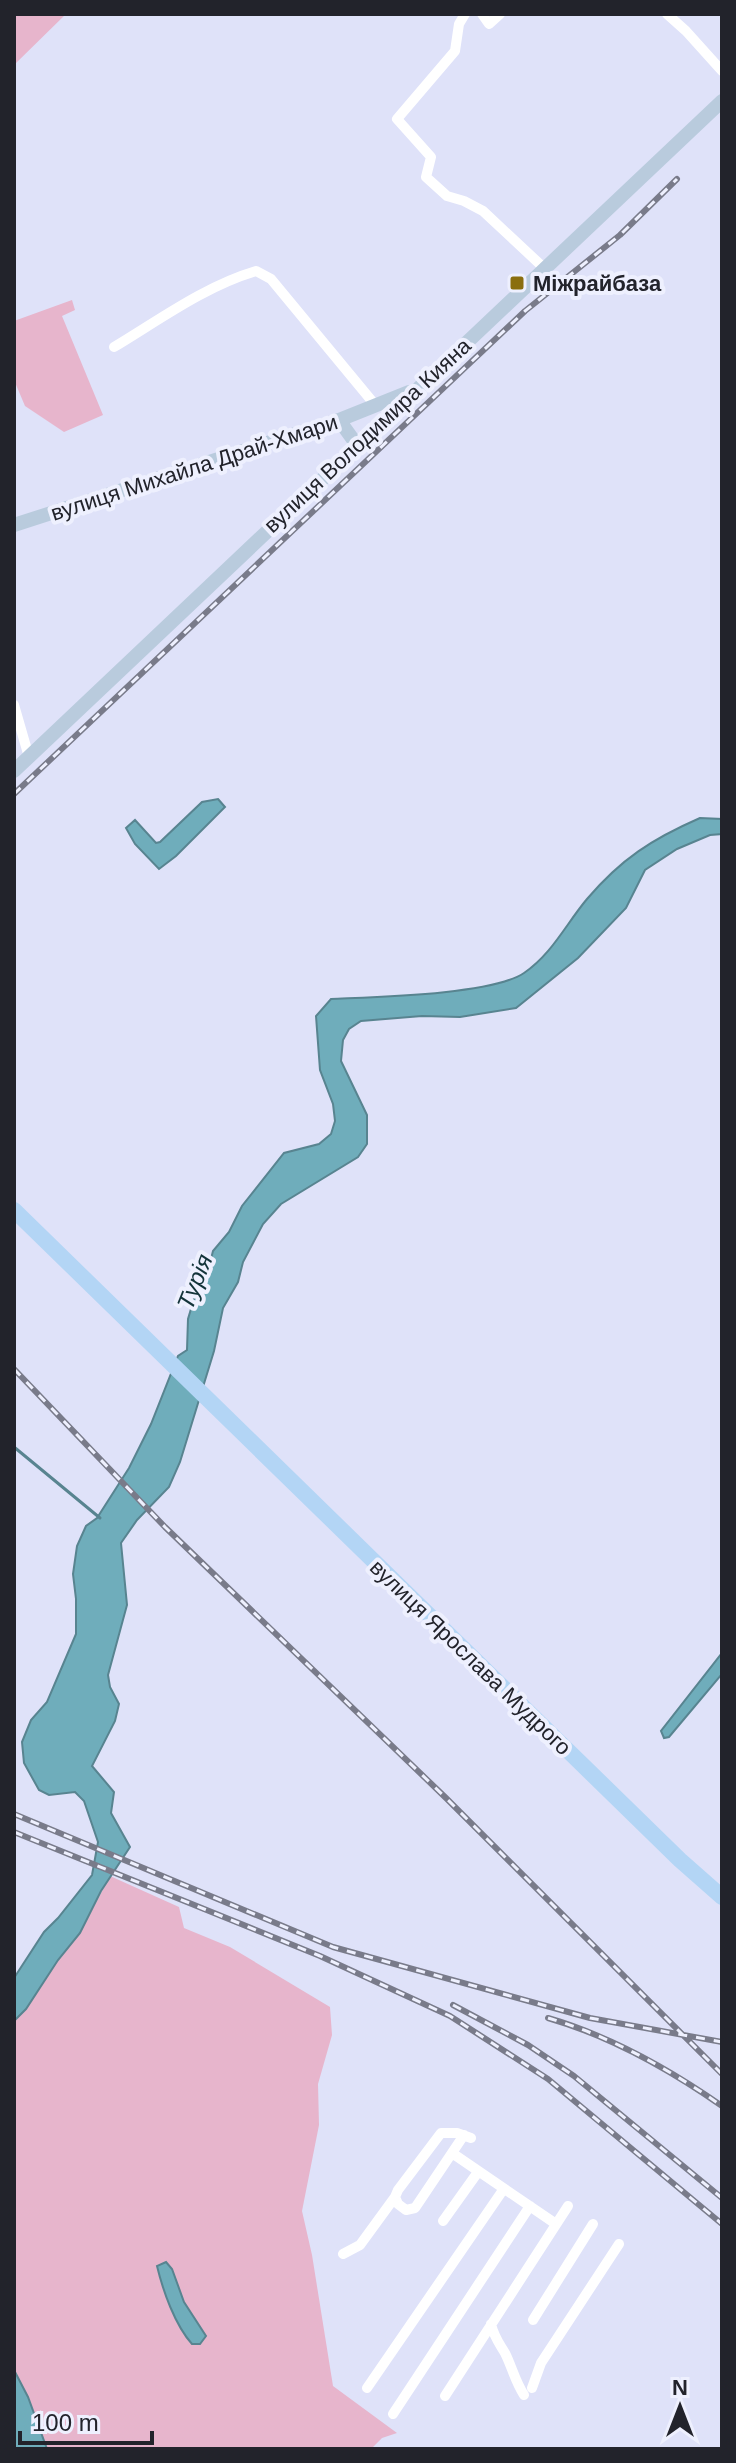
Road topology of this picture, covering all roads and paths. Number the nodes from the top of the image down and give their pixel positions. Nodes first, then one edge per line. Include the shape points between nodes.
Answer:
1 (465, 14) edge
2 (482, 14) edge
3 (500, 14) edge
4 (667, 14) edge
5 (722, 71) edge
6 (722, 101) edge
7 (544, 268) junction
8 (114, 347) dead end
9 (417, 389) junction
10 (376, 406) junction
11 (339, 420) junction
12 (357, 445) junction
13 (14, 525) edge
14 (14, 705) edge
15 (29, 757) junction
16 (14, 771) edge
17 (14, 1210) edge
18 (722, 1897) edge
19 (452, 2153) junction
20 (478, 2172) junction
21 (503, 2190) junction
22 (395, 2197) junction
23 (530, 2206) junction
24 (568, 2206) dead end
25 (443, 2221) dead end
26 (556, 2224) junction
27 (593, 2224) dead end
28 (619, 2244) dead end
29 (343, 2254) dead end
30 (533, 2320) dead end
31 (491, 2324) junction
32 (367, 2388) dead end
33 (445, 2396) dead end
34 (393, 2414) dead end

1 - 7 street via 455,51 397,119 431,157 426,177 447,196 483,211
2 - 3 street via 489,24
4 - 5 street
6 - 7 main road, вулиця Володимира Кияна
7 - 9 main road, вулиця Володимира Кияна
8 - 10 street via 235,277 256,271 271,279
9 - 10 main road, вулиця Михайла Драй-Хмари
9 - 12 main road, вулиця Володимира Кияна
10 - 11 main road, вулиця Михайла Драй-Хмари
11 - 12 main road
11 - 13 main road, вулиця Михайла Драй-Хмари
12 - 15 main road, вулиця Володимира Кияна
14 - 15 street
15 - 16 main road, вулиця Володимира Кияна
17 - 18 highway, вулиця Ярослава Мудрого
19 - 20 street
19 - 22 street via 415,2208 406,2210
19 - 22 street via 468,2136 441,2133
20 - 21 street
20 - 25 street
21 - 23 street
21 - 32 street
22 - 29 street via 360,2245
23 - 26 street
23 - 34 street
24 - 26 street
26 - 31 street
27 - 30 street
28 - 31 street via 541,2363 528,2392 514,2380
31 - 33 street

